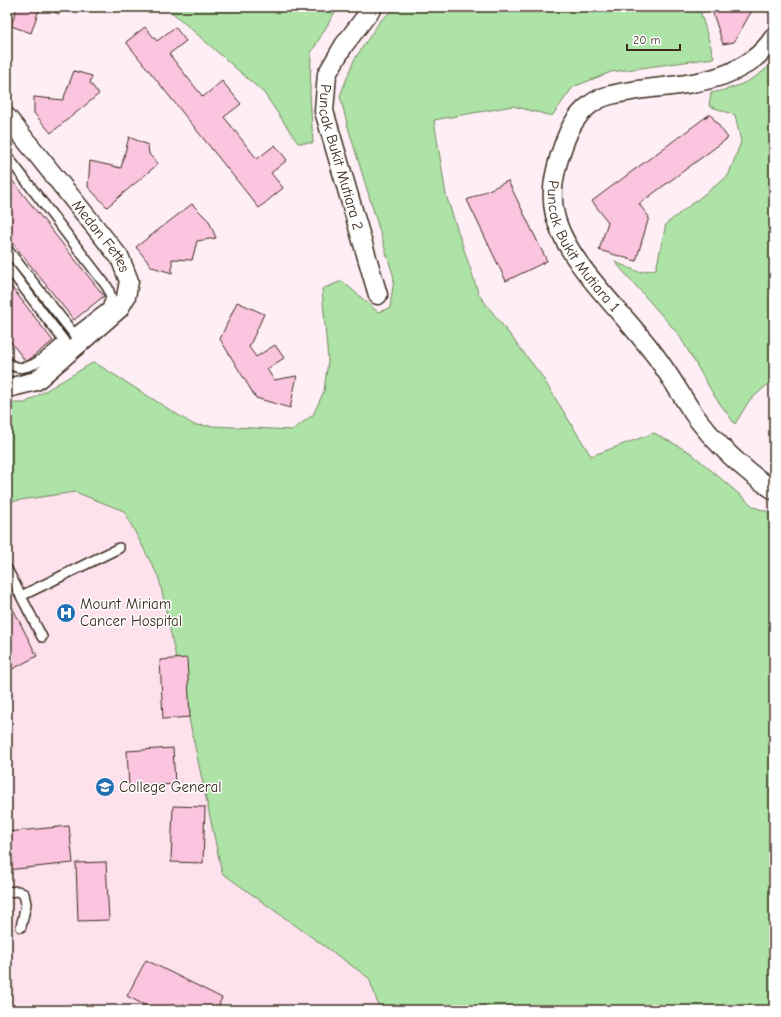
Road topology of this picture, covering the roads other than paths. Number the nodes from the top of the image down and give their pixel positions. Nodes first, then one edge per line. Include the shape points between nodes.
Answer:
1 (373, 7) edge
2 (774, 37) edge
3 (7, 117) edge
4 (7, 156) edge
5 (7, 249) edge
6 (7, 266) edge
7 (378, 295) dead end
8 (77, 338) junction
9 (7, 362) edge
10 (7, 386) edge
11 (774, 490) edge
12 (118, 548) dead end
13 (7, 569) edge
14 (21, 596) junction
15 (42, 637) dead end
16 (7, 892) edge
17 (21, 927) dead end

1 - 7 street, Puncak Bukit Mutiara 2 via 344,45 327,74 324,111
2 - 11 street, Puncak Bukit Mutiara 1 via 751,62 734,72 716,78 612,94 593,102 578,115 568,131 553,186 555,216 576,257 652,350 694,415 727,452 759,481
3 - 8 street, Medan Fettes via 120,258 126,270 129,281 126,297 119,309
4 - 8 lane via 108,288 111,298 107,308
5 - 8 lane
6 - 9 lane via 64,342 30,367 16,368
8 - 10 street, Medan Fettes via 36,381
12 - 14 lane
13 - 14 lane
14 - 15 lane
16 - 17 lane via 18,890 24,894 26,904

